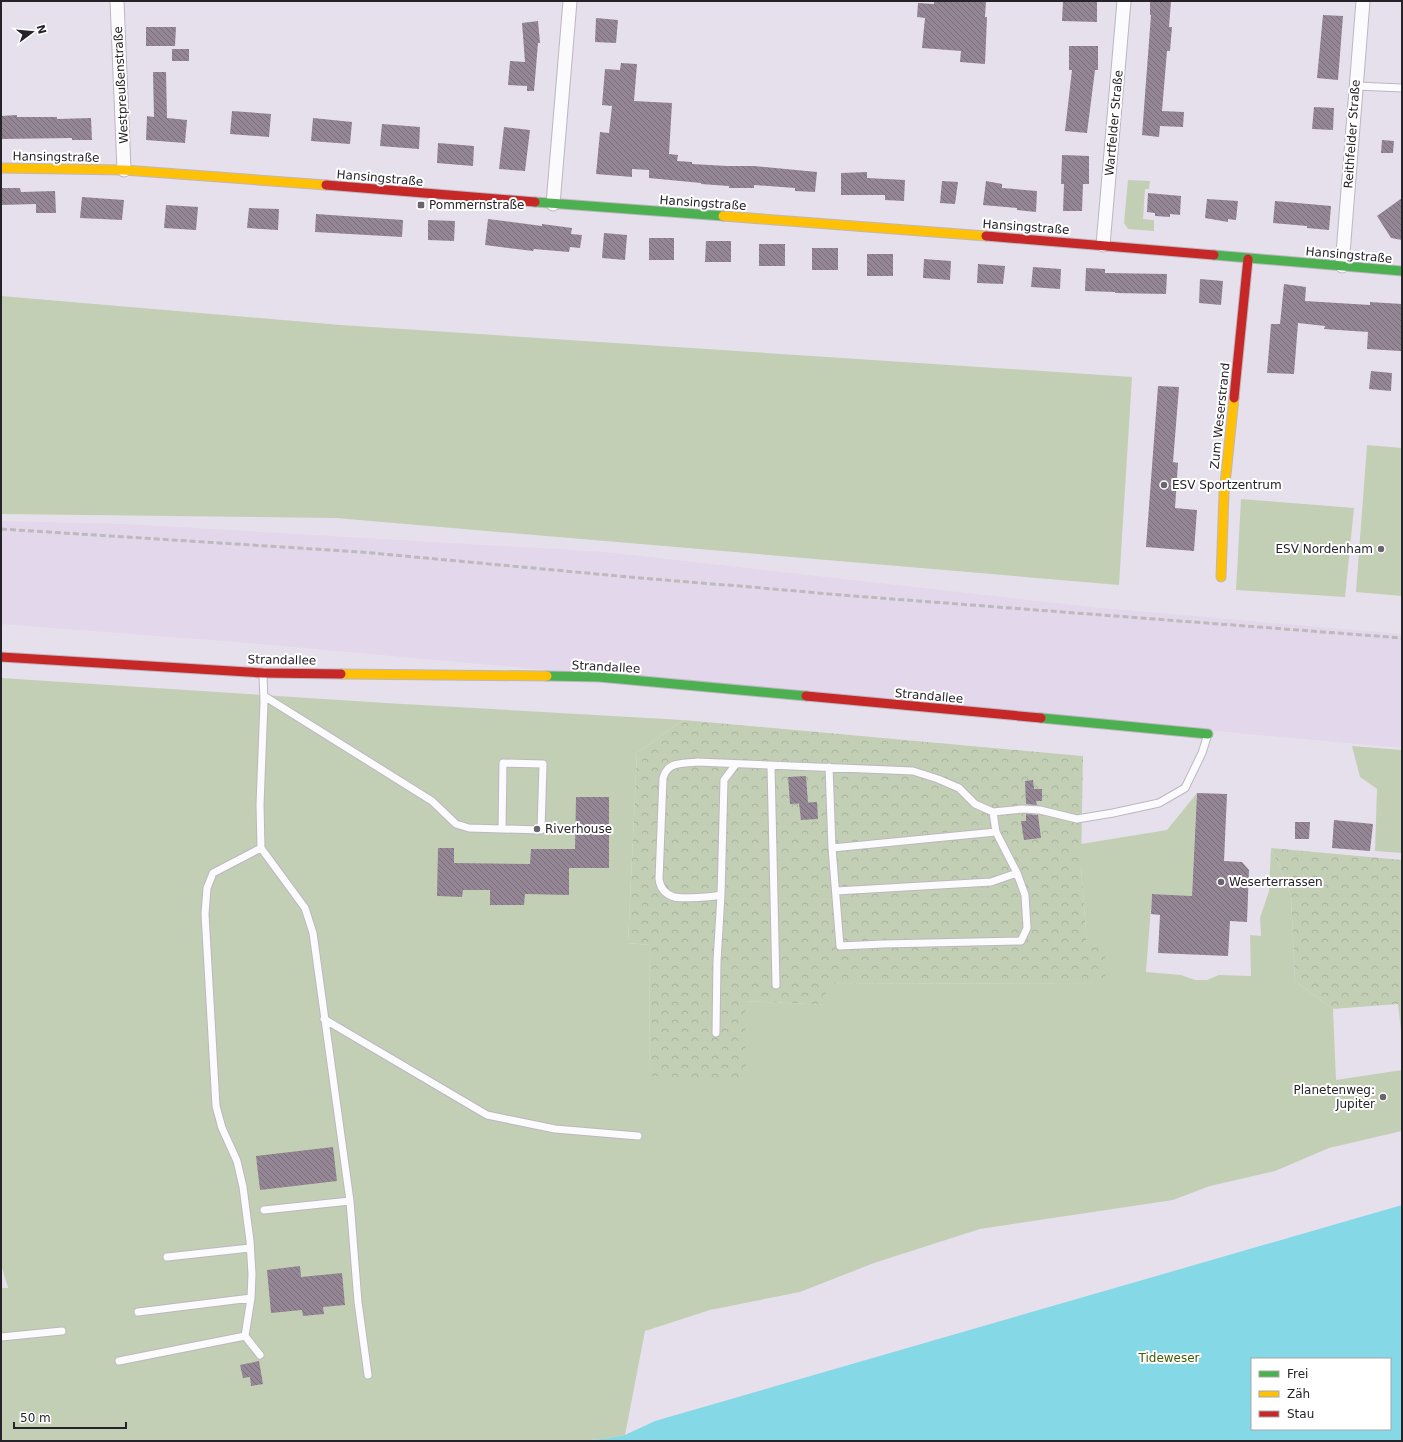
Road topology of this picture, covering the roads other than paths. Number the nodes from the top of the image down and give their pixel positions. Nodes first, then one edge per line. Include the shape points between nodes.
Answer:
1 (117, 1) edge
2 (570, 1) edge
3 (1124, 1) edge
4 (1363, 1) edge
5 (1356, 86) junction
6 (1402, 88) edge
7 (1, 168) edge
8 (124, 170) junction
9 (553, 204) junction
10 (1103, 245) junction
11 (1248, 259) junction
12 (1342, 266) junction
13 (1402, 271) edge
14 (1221, 577) dead end
15 (1, 657) edge
16 (263, 673) junction
17 (264, 696) junction
18 (1208, 734) joint
19 (736, 764) junction
20 (771, 766) junction
21 (829, 767) junction
22 (993, 812) junction
23 (502, 829) junction
24 (996, 832) junction
25 (261, 848) junction
26 (832, 848) junction
27 (1017, 874) junction
28 (836, 891) junction
29 (721, 895) junction
30 (776, 985) dead end
31 (324, 1019) junction
32 (716, 1033) dead end
33 (638, 1136) dead end
34 (350, 1201) junction
35 (264, 1210) dead end
36 (250, 1248) junction
37 (167, 1257) dead end
38 (251, 1298) junction
39 (138, 1312) dead end
40 (62, 1331) dead end
41 (245, 1336) junction
42 (1, 1337) edge
43 (260, 1355) dead end
44 (119, 1361) dead end
45 (368, 1375) dead end

1 - 8 street, Westpreußenstraße
2 - 9 street
3 - 10 street, Wartfelder Straße
4 - 5 street, Reithfelder Straße
5 - 6 lane
5 - 12 street, Reithfelder Straße
7 - 8 street, Hansingstraße
8 - 9 street, Hansingstraße
9 - 10 street, Hansingstraße
10 - 11 street, Hansingstraße
11 - 12 street, Hansingstraße
11 - 14 street, Zum Weserstrand via 1224,494
12 - 13 street, Hansingstraße
15 - 16 street, Strandallee
16 - 17 lane
16 - 18 street, Strandallee via 599,677
17 - 23 lane via 432,801 456,824 469,828
17 - 25 lane
18 - 22 lane via 1185,788 1159,803 1077,819 1040,810
19 - 20 lane
19 - 29 lane via 724,780
19 - 29 lane via 698,762 672,765 665,771 663,778 659,874 662,889 674,897
20 - 21 lane
20 - 30 lane
21 - 22 lane via 913,771 938,778 959,788 975,804
21 - 26 lane
22 - 24 lane
23 - 23 lane via 503,763 543,764 541,830
24 - 26 lane
24 - 27 lane
25 - 31 lane via 305,908 313,933
25 - 36 lane via 213,873 207,888 205,914 216,1106 222,1128 237,1161 243,1187
26 - 28 lane
27 - 28 lane via 990,882
27 - 28 lane via 1025,895 1027,928 1021,941 840,946
29 - 32 lane
31 - 33 lane via 487,1115 556,1129
31 - 34 lane
34 - 35 lane
34 - 45 lane via 358,1302
36 - 37 lane
36 - 38 lane
38 - 39 lane
38 - 41 lane
40 - 42 lane
41 - 43 lane
41 - 44 lane

